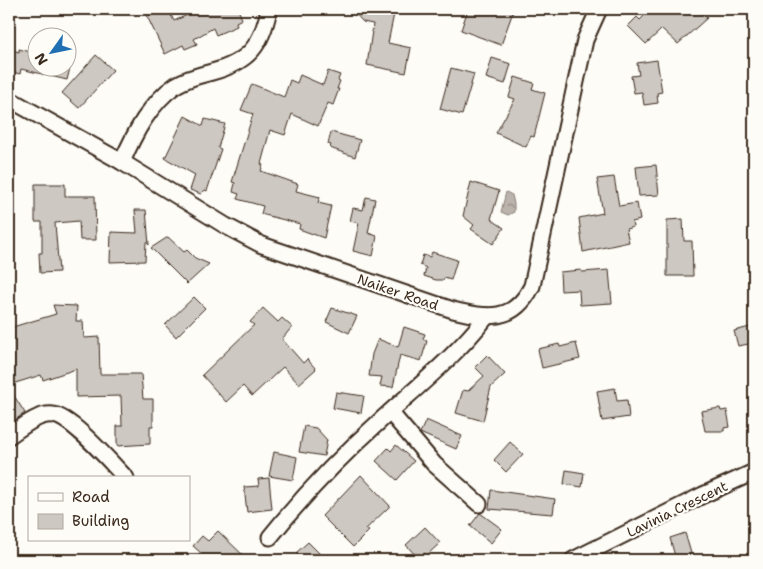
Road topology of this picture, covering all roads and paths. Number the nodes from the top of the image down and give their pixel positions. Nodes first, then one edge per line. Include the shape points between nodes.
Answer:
1 (269, 9) edge
2 (599, 9) edge
3 (9, 99) edge
4 (122, 162) junction
5 (488, 316) junction
6 (390, 412) junction
7 (9, 436) edge
8 (754, 472) edge
9 (124, 476) edge
10 (479, 504) dead end
11 (270, 537) dead end
12 (573, 560) edge

1 - 4 street via 265,28 254,49 234,63 176,86 161,98 132,138
2 - 5 street, Naiker Road via 585,40 532,286 518,307
3 - 4 street, Naiker Road
4 - 5 street, Naiker Road via 262,245 453,310
5 - 6 street via 468,340
6 - 10 street via 434,464
6 - 11 street via 295,506
7 - 9 street via 41,417 53,414 64,418 81,432
8 - 12 street, Lavinia Crescent

